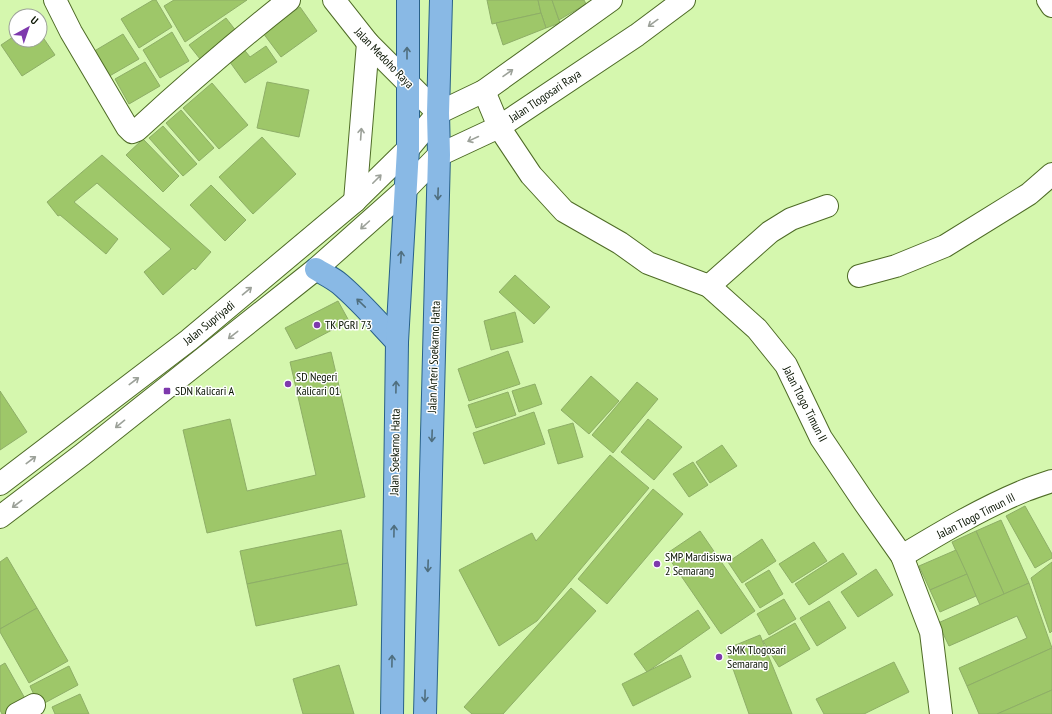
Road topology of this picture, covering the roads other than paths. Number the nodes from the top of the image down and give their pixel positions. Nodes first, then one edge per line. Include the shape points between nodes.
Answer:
1 (55, 0) edge
2 (289, 0) edge
3 (334, 0) edge
4 (408, 0) edge
5 (441, 0) edge
6 (611, 0) edge
7 (684, 0) edge
8 (1048, 0) edge
9 (1052, 6) edge
10 (368, 43) junction
11 (407, 82) junction
12 (484, 91) junction
13 (438, 113) junction
14 (498, 127) junction
15 (408, 149) junction
16 (439, 155) junction
17 (1052, 174) edge
18 (405, 190) junction
19 (355, 201) junction
20 (827, 206) dead end
21 (316, 269) junction
22 (859, 276) dead end
23 (709, 286) junction
24 (189, 340) junction
25 (397, 342) junction
26 (204, 358) junction
27 (1052, 481) edge
28 (0, 484) edge
29 (0, 517) edge
30 (902, 556) junction
31 (392, 714) edge
32 (425, 714) edge
33 (941, 714) edge

1 - 2 street via 71,32 132,132
3 - 10 street, Jalan Medoho Raya
11 -> 4 main road
5 - 13 main road, Jalan Arteri Soekarno Hatta
12 -> 6 street
7 -> 14 street, Jalan Tlogosari Raya via 637,35
8 - 9 street
10 - 11 street, Jalan Medoho Raya
19 -> 10 street
11 - 13 street, Jalan Medoho Raya
11 - 15 main road
12 - 13 street
12 - 14 street, Jalan Tlogo Timun II
13 - 15 street
13 - 16 main road, Jalan Arteri Soekarno Hatta
14 -> 16 street, Jalan Tlogosari Raya
14 - 23 street, Jalan Tlogo Timun II via 531,175 564,211 620,243 648,263
15 - 18 main road
19 -> 15 street, Jalan Supriyadi
16 - 18 street, Jalan Tlogosari Raya
16 -> 32 main road, Jalan Arteri Soekarno Hatta
17 - 22 street via 1029,194 945,246 896,266
18 -> 21 street, Jalan Supriyadi
25 -> 18 main road, Jalan Soekarno Hatta
24 -> 19 street, Jalan Supriyadi
20 - 23 street via 791,219 770,232
25 -> 21 main road via 351,294
21 -> 26 street, Jalan Supriyadi
23 - 30 street, Jalan Tlogo Timun II via 757,330 786,365 822,438
24 - 26 street
28 -> 24 street, Jalan Supriyadi
31 -> 25 main road, Jalan Soekarno Hatta
26 -> 29 street, Jalan Supriyadi
27 - 30 street, Jalan Tlogo Timun III via 978,512
30 - 33 street, Jalan Tlogo Timun II via 931,632

